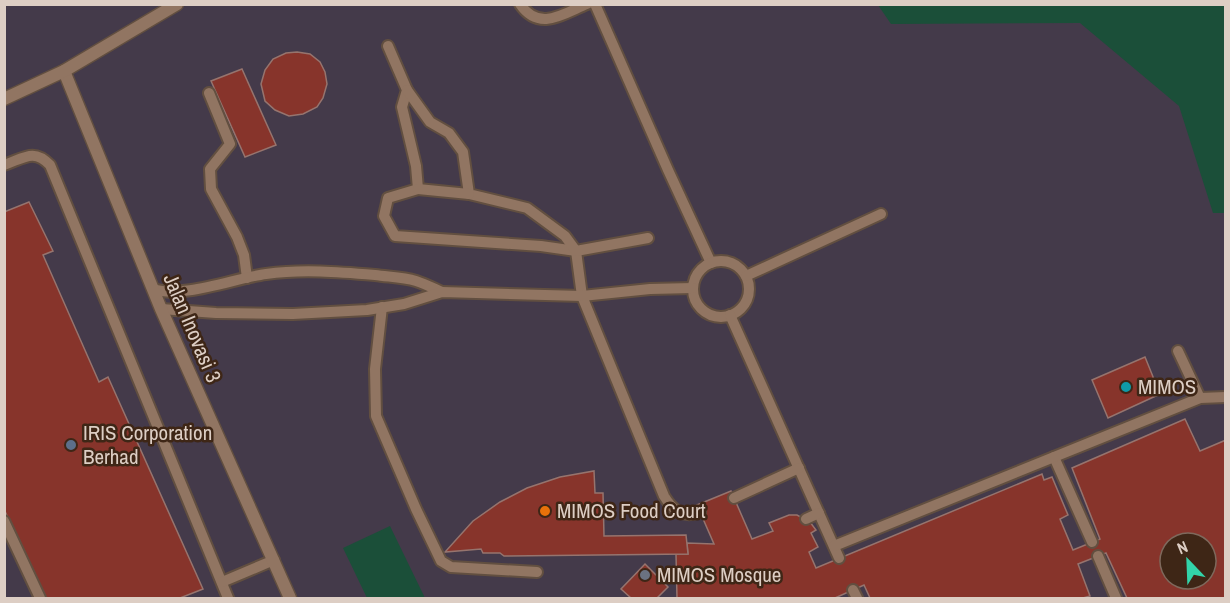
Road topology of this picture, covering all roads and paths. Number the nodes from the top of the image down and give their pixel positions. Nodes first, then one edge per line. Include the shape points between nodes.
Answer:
1 (177, 4) edge
2 (520, 4) edge
3 (587, 4) edge
4 (595, 4) edge
5 (388, 46) dead end
6 (64, 71) junction
7 (407, 90) junction
8 (209, 93) dead end
9 (4, 99) edge
10 (4, 165) edge
11 (418, 189) junction
12 (469, 194) junction
13 (880, 214) dead end
14 (648, 238) dead end
15 (576, 251) junction
16 (711, 263) junction
17 (746, 276) junction
18 (247, 278) junction
19 (693, 288) junction
20 (153, 289) junction
21 (442, 292) junction
22 (582, 297) junction
23 (382, 308) junction
24 (161, 309) junction
25 (730, 315) junction
26 (1178, 351) dead end
27 (1226, 397) edge
28 (1200, 398) junction
29 (1054, 457) junction
30 (799, 468) junction
31 (734, 498) dead end
32 (700, 512) dead end
33 (819, 513) junction
34 (806, 519) dead end
35 (4, 521) edge
36 (1092, 542) dead end
37 (834, 546) junction
38 (1098, 556) dead end
39 (839, 558) dead end
40 (274, 560) junction
41 (537, 572) dead end
42 (222, 582) junction
43 (224, 597) edge
44 (40, 598) edge
45 (290, 598) edge
46 (1116, 598) edge

1 - 6 street
2 - 3 lane via 535,19 545,21
4 - 16 lane
5 - 7 lane
6 - 9 street
6 - 20 street, Jalan Inovasi 3
7 - 11 lane via 402,107
7 - 12 lane via 430,122 449,133 463,152
8 - 18 lane via 230,144 210,169 211,189 237,237
10 - 42 lane via 33,154 42,156 50,165
11 - 12 lane
11 - 15 lane via 388,198 384,216 395,236
12 - 15 lane via 527,208 565,236
13 - 17 lane
14 - 15 lane
15 - 22 lane
16 - 17 lane via 732,263
16 - 19 lane via 698,273
17 - 25 lane via 748,296 742,308
18 - 20 lane via 191,289
18 - 21 lane via 289,272 348,273 415,281
19 - 22 lane
19 - 25 lane via 705,311
20 - 24 street, Jalan Inovasi 3
21 - 22 lane
21 - 23 lane
22 - 32 lane via 664,496 675,511 692,515
23 - 24 lane via 258,315
23 - 41 lane via 375,369 376,416 441,561 451,567
24 - 40 street, Jalan Inovasi 3
25 - 30 lane
26 - 28 lane
27 - 28 lane
28 - 29 lane
29 - 36 lane
29 - 37 lane
30 - 31 lane
30 - 33 lane
33 - 34 lane
33 - 37 lane
35 - 44 lane
37 - 39 lane
38 - 46 lane
40 - 42 lane
40 - 45 street, Jalan Inovasi 3
42 - 43 lane

